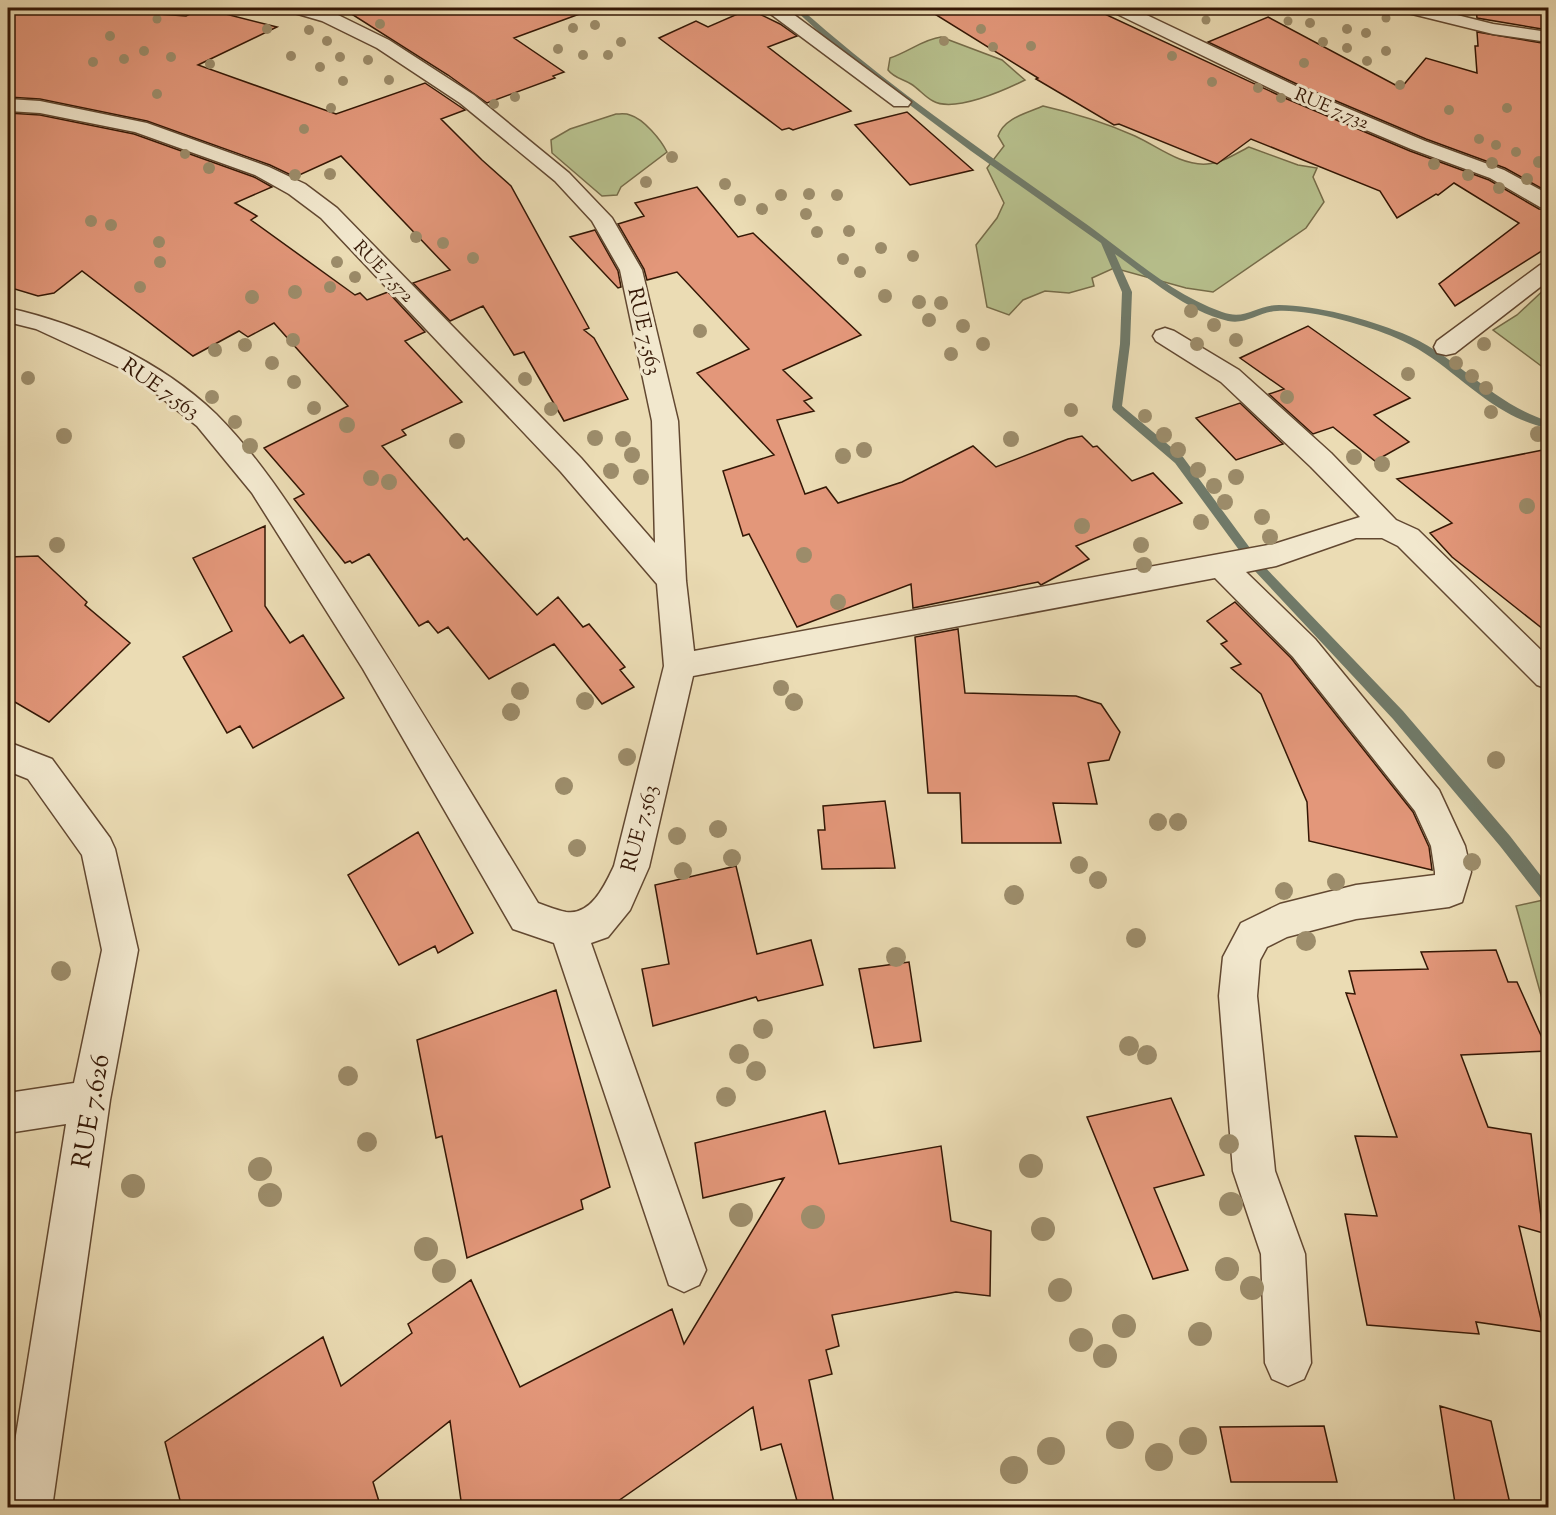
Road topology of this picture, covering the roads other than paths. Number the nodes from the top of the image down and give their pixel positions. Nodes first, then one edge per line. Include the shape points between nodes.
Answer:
1 (297, 8) edge
2 (774, 8) edge
3 (1119, 8) edge
4 (1410, 8) edge
5 (1455, 8) edge
6 (1429, 14) junction
7 (1548, 37) edge
8 (901, 102) dead end
9 (8, 105) edge
10 (1548, 202) edge
11 (1548, 270) edge
12 (8, 315) edge
13 (1165, 336) dead end
14 (1446, 347) dead end
15 (1386, 527) junction
16 (1232, 563) junction
17 (671, 582) junction
18 (680, 666) junction
19 (1548, 676) edge
20 (8, 756) edge
21 (568, 930) junction
22 (90, 1100) junction
23 (8, 1113) edge
24 (684, 1270) dead end
25 (1288, 1363) dead end
26 (28, 1508) edge

1 - 17 street, RUE 7.563 via 328,17 383,44 467,99 562,177 601,218 631,270 665,422
2 - 8 street
3 - 10 street, RUE 7.732 via 1295,93 1497,174
4 - 6 street
5 - 6 street
6 - 7 street
9 - 17 street, RUE 7.572 via 40,107 140,127 262,171 297,189 328,213 571,465
11 - 14 street
12 - 21 street, RUE 7.563 via 43,323 138,366 206,420 262,486 362,641 526,917
13 - 15 street via 1230,376
15 - 16 street via 1355,528 1276,555
15 - 19 street via 1408,538
16 - 18 street
16 - 25 street via 1427,801 1448,846 1453,872 1449,890 1356,902 1280,921 1254,935 1242,957 1238,996 1254,1171 1283,1254
17 - 18 street, RUE 7.563
18 - 21 street, RUE 7.563 via 631,867 617,898 595,926
20 - 22 street, RUE 7.626 via 40,769 98,849 120,950
21 - 24 street
22 - 23 street
22 - 26 street, RUE 7.626

